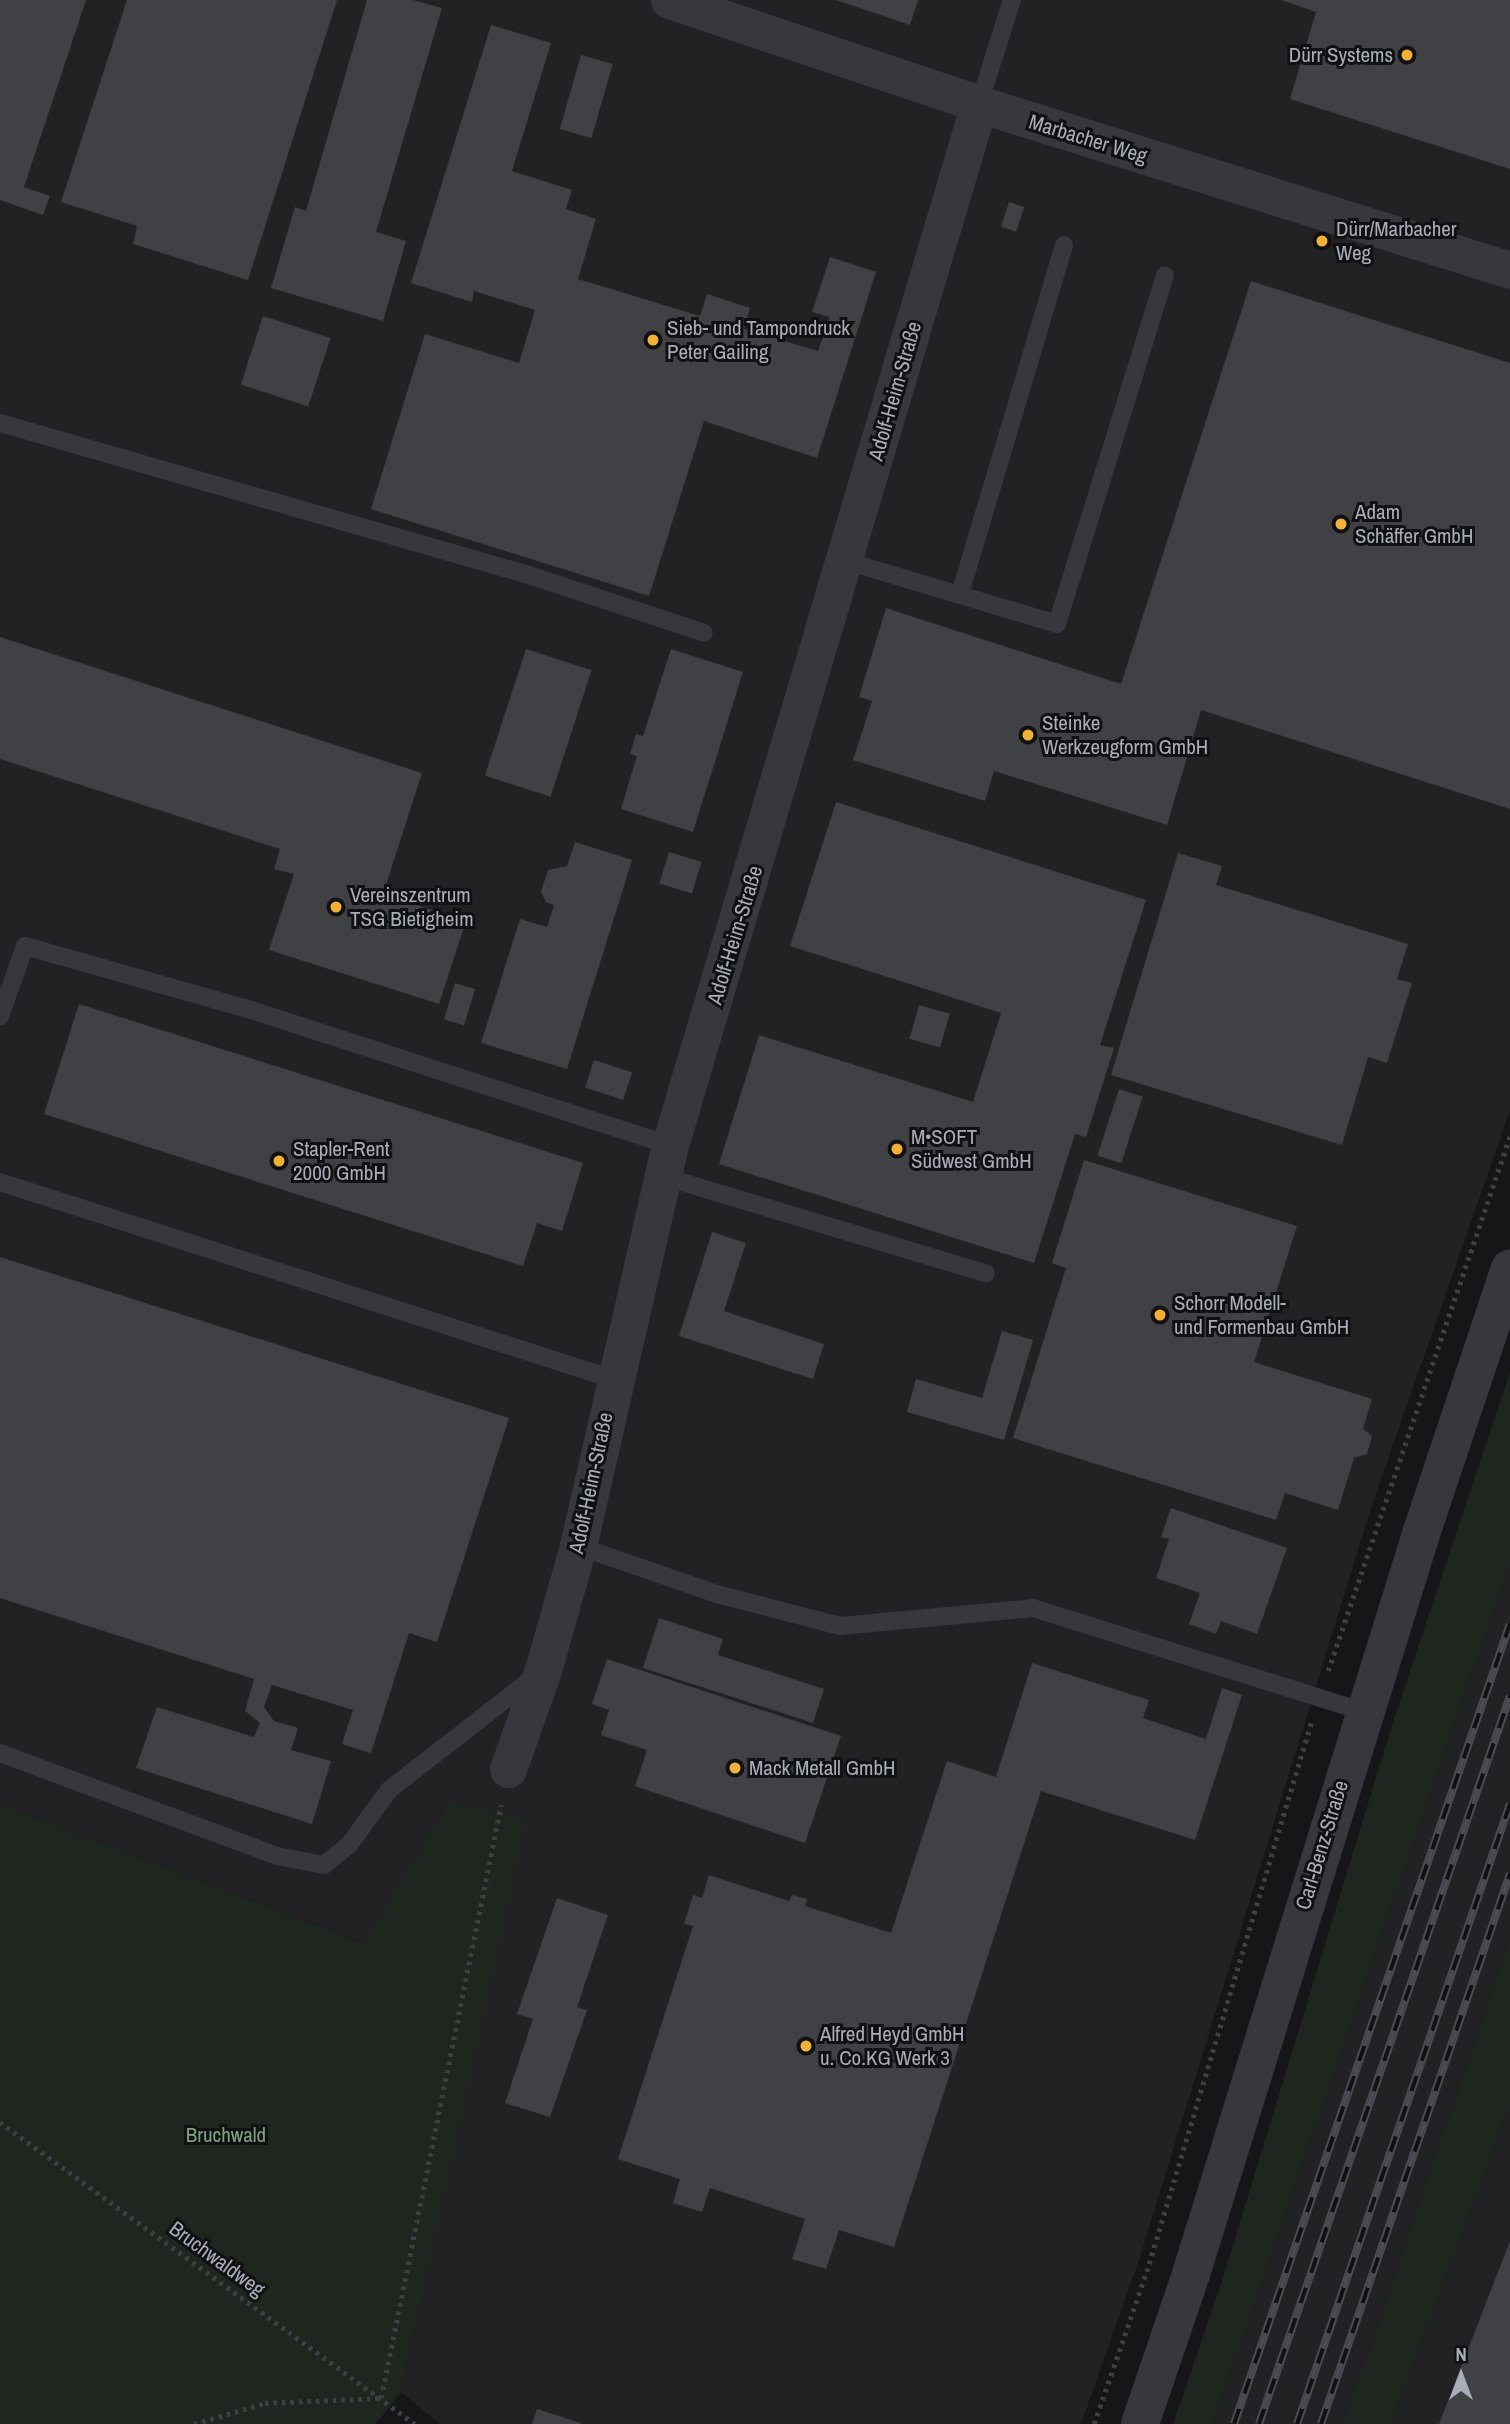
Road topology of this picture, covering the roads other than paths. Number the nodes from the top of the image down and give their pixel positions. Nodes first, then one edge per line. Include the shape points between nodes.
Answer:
1 (669, 0) edge
2 (1012, 0) edge
3 (979, 104) junction
4 (1064, 245) dead end
5 (1510, 270) edge
6 (1165, 275) dead end
7 (0, 423) edge
8 (846, 561) junction
9 (960, 594) junction
10 (704, 633) dead end
11 (0, 1016) edge
12 (668, 1161) junction
13 (0, 1182) edge
14 (1510, 1268) edge
15 (986, 1273) dead end
16 (613, 1379) junction
17 (579, 1546) junction
18 (544, 1670) junction
19 (1364, 1712) junction
20 (0, 1753) edge
21 (508, 1769) road end
22 (1140, 2424) edge

1 - 3 street, Marbacher Weg
2 - 3 lane
3 - 5 street, Marbacher Weg
3 - 8 street, Adolf-Heim-Straße
4 - 9 lane
6 - 9 lane via 1057,624
7 - 10 lane via 528,575
8 - 9 lane
8 - 12 street, Adolf-Heim-Straße
11 - 12 lane via 25,946 248,1009
12 - 15 lane
12 - 16 street, Adolf-Heim-Straße
13 - 16 lane
14 - 19 street, Carl-Benz-Straße
16 - 17 street, Adolf-Heim-Straße
17 - 18 street, Adolf-Heim-Straße
17 - 19 lane via 717,1594 840,1626 1033,1608
18 - 20 lane via 389,1790 349,1845 324,1865 277,1856
18 - 21 street, Adolf-Heim-Straße
19 - 22 street, Carl-Benz-Straße via 1191,2274

